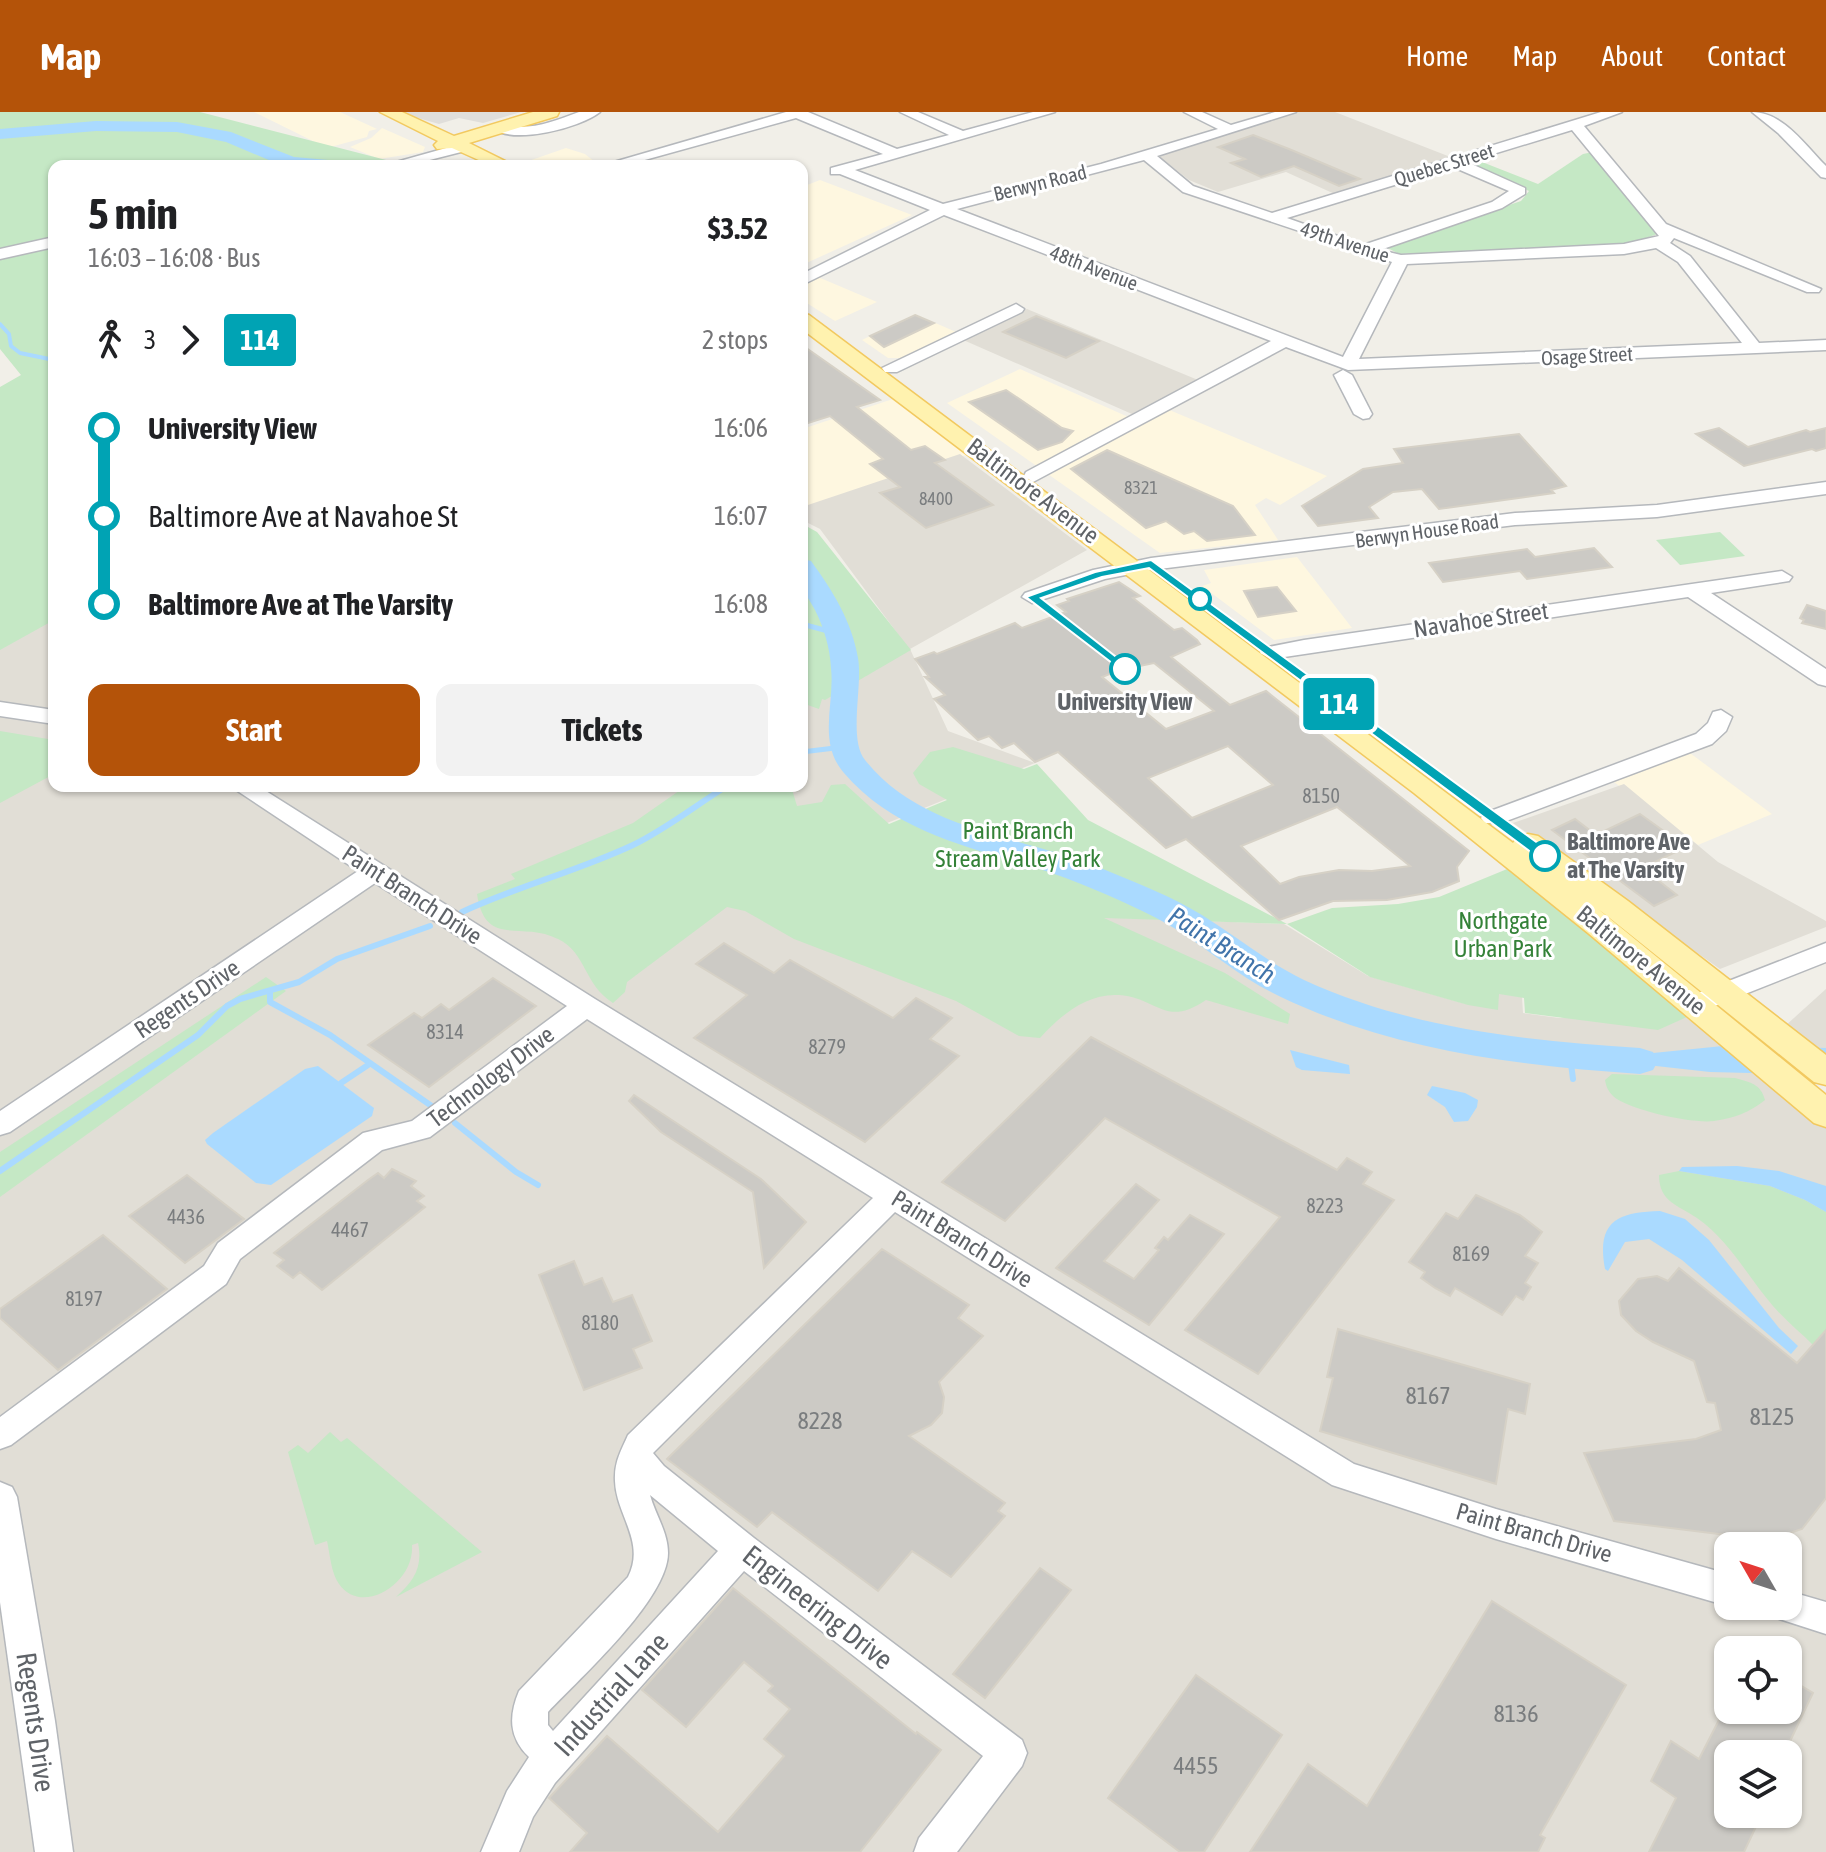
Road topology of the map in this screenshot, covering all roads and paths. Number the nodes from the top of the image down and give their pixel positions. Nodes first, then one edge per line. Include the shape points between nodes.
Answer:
1 (371, 112) edge
2 (388, 112) edge
3 (551, 112) edge
4 (593, 112) edge
5 (798, 112) edge
6 (907, 112) edge
7 (1048, 112) edge
8 (1191, 112) edge
9 (1289, 112) edge
10 (1615, 112) edge
11 (1759, 112) edge
12 (410, 122) junction
13 (1575, 124) junction
14 (499, 128) junction
15 (1229, 129) junction
16 (962, 136) junction
17 (452, 146) junction
18 (896, 154) junction
19 (1146, 154) junction
20 (408, 160) edge
21 (475, 160) edge
22 (490, 160) edge
23 (500, 160) edge
24 (628, 160) edge
25 (1454, 162) junction
26 (1826, 174) edge
27 (941, 210) junction
28 (1272, 218) junction
29 (1660, 236) junction
30 (48, 243) edge
31 (1363, 250) junction
32 (0, 254) edge
33 (1401, 260) junction
34 (808, 277) edge
35 (1813, 289) dead end
36 (1016, 309) dead end
37 (808, 310) edge
38 (808, 323) edge
39 (1283, 342) junction
40 (1826, 345) edge
41 (1754, 347) junction
42 (1341, 367) junction
43 (891, 368) junction
44 (1363, 414) dead end
45 (1033, 476) junction
46 (1826, 488) edge
47 (1143, 566) junction
48 (1782, 577) dead end
49 (1692, 590) junction
50 (1032, 597) dead end
51 (1271, 653) junction
52 (1826, 679) edge
53 (0, 709) edge
54 (48, 716) edge
55 (1721, 717) dead end
56 (251, 792) edge
57 (1493, 818) junction
58 (374, 872) junction
59 (1826, 952) edge
60 (1710, 998) junction
61 (586, 1006) junction
62 (1826, 1073) edge
63 (1826, 1114) edge
64 (0, 1125) edge
65 (893, 1196) junction
66 (0, 1435) edge
67 (634, 1455) junction
68 (0, 1497) edge
69 (742, 1549) junction
70 (1714, 1586) edge
71 (1802, 1611) edge
72 (1826, 1618) edge
73 (554, 1756) junction
74 (54, 1852) edge
75 (500, 1852) edge
76 (933, 1852) edge

1 - 17 main road
2 - 12 main road
3 - 14 main road
4 - 14 street via 528,131
5 - 18 street
5 - 24 street
6 - 16 street
7 - 16 street
8 - 15 street
9 - 15 street, Berwyn Road
10 - 13 street, Quebec Street
11 - 26 street
12 - 14 main road via 451,130
12 - 17 main road
13 - 25 street, Quebec Street
13 - 29 street
14 - 17 main road
14 - 23 main road via 485,146
15 - 19 street, Berwyn Road
16 - 18 street
17 - 20 street
17 - 21 main road
17 - 22 main road
18 - 27 street, 48th Avenue via 835,172
19 - 27 street, Berwyn Road
19 - 28 street, 49th Avenue via 1183,186
25 - 28 street, Quebec Street
25 - 31 street via 1520,191 1497,205
27 - 34 street, Berwyn Road
27 - 39 street, 48th Avenue
28 - 31 street, 49th Avenue
29 - 33 street, 49th Avenue via 1624,249
29 - 35 street
29 - 41 street
30 - 32 street
31 - 33 street, 49th Avenue
33 - 42 street
36 - 43 street
37 - 43 main road, Baltimore Avenue
38 - 47 main road, Baltimore Avenue
39 - 42 street, 48th Avenue
39 - 45 street
40 - 41 street, Osage Street
41 - 42 street, Osage Street via 1370,366 1363,373
42 - 44 street
43 - 45 main road, Baltimore Avenue
45 - 47 main road, Baltimore Avenue
46 - 47 street, Berwyn House Road via 1648,512 1515,519
47 - 50 street, Berwyn House Road
47 - 51 main road, Baltimore Avenue
47 - 60 main road, Baltimore Avenue via 1424,787
48 - 49 street, Navahoe Street
49 - 51 street, Navahoe Street
49 - 52 street
51 - 57 main road, Baltimore Avenue
53 - 54 street
55 - 57 street via 1704,739
56 - 58 street, Paint Branch Drive
57 - 60 main road, Baltimore Avenue
58 - 61 street, Paint Branch Drive
58 - 64 street, Regents Drive
59 - 60 street
60 - 62 main road, Baltimore Avenue via 1780,1034
60 - 63 main road, Baltimore Avenue via 1730,1033
61 - 65 street, Paint Branch Drive
61 - 66 street, Technology Drive via 420,1130 373,1141 234,1247 215,1275
65 - 67 street via 648,1435
65 - 70 street, Paint Branch Drive via 1344,1475
67 - 69 street, Engineering Drive via 652,1476
67 - 73 street via 629,1485 650,1539 653,1566 640,1588 532,1703 527,1724
68 - 74 street, Regents Drive
69 - 73 street, Industrial Lane
69 - 76 street, Engineering Drive via 1009,1753
71 - 72 street
73 - 75 street, Industrial Lane via 520,1804

